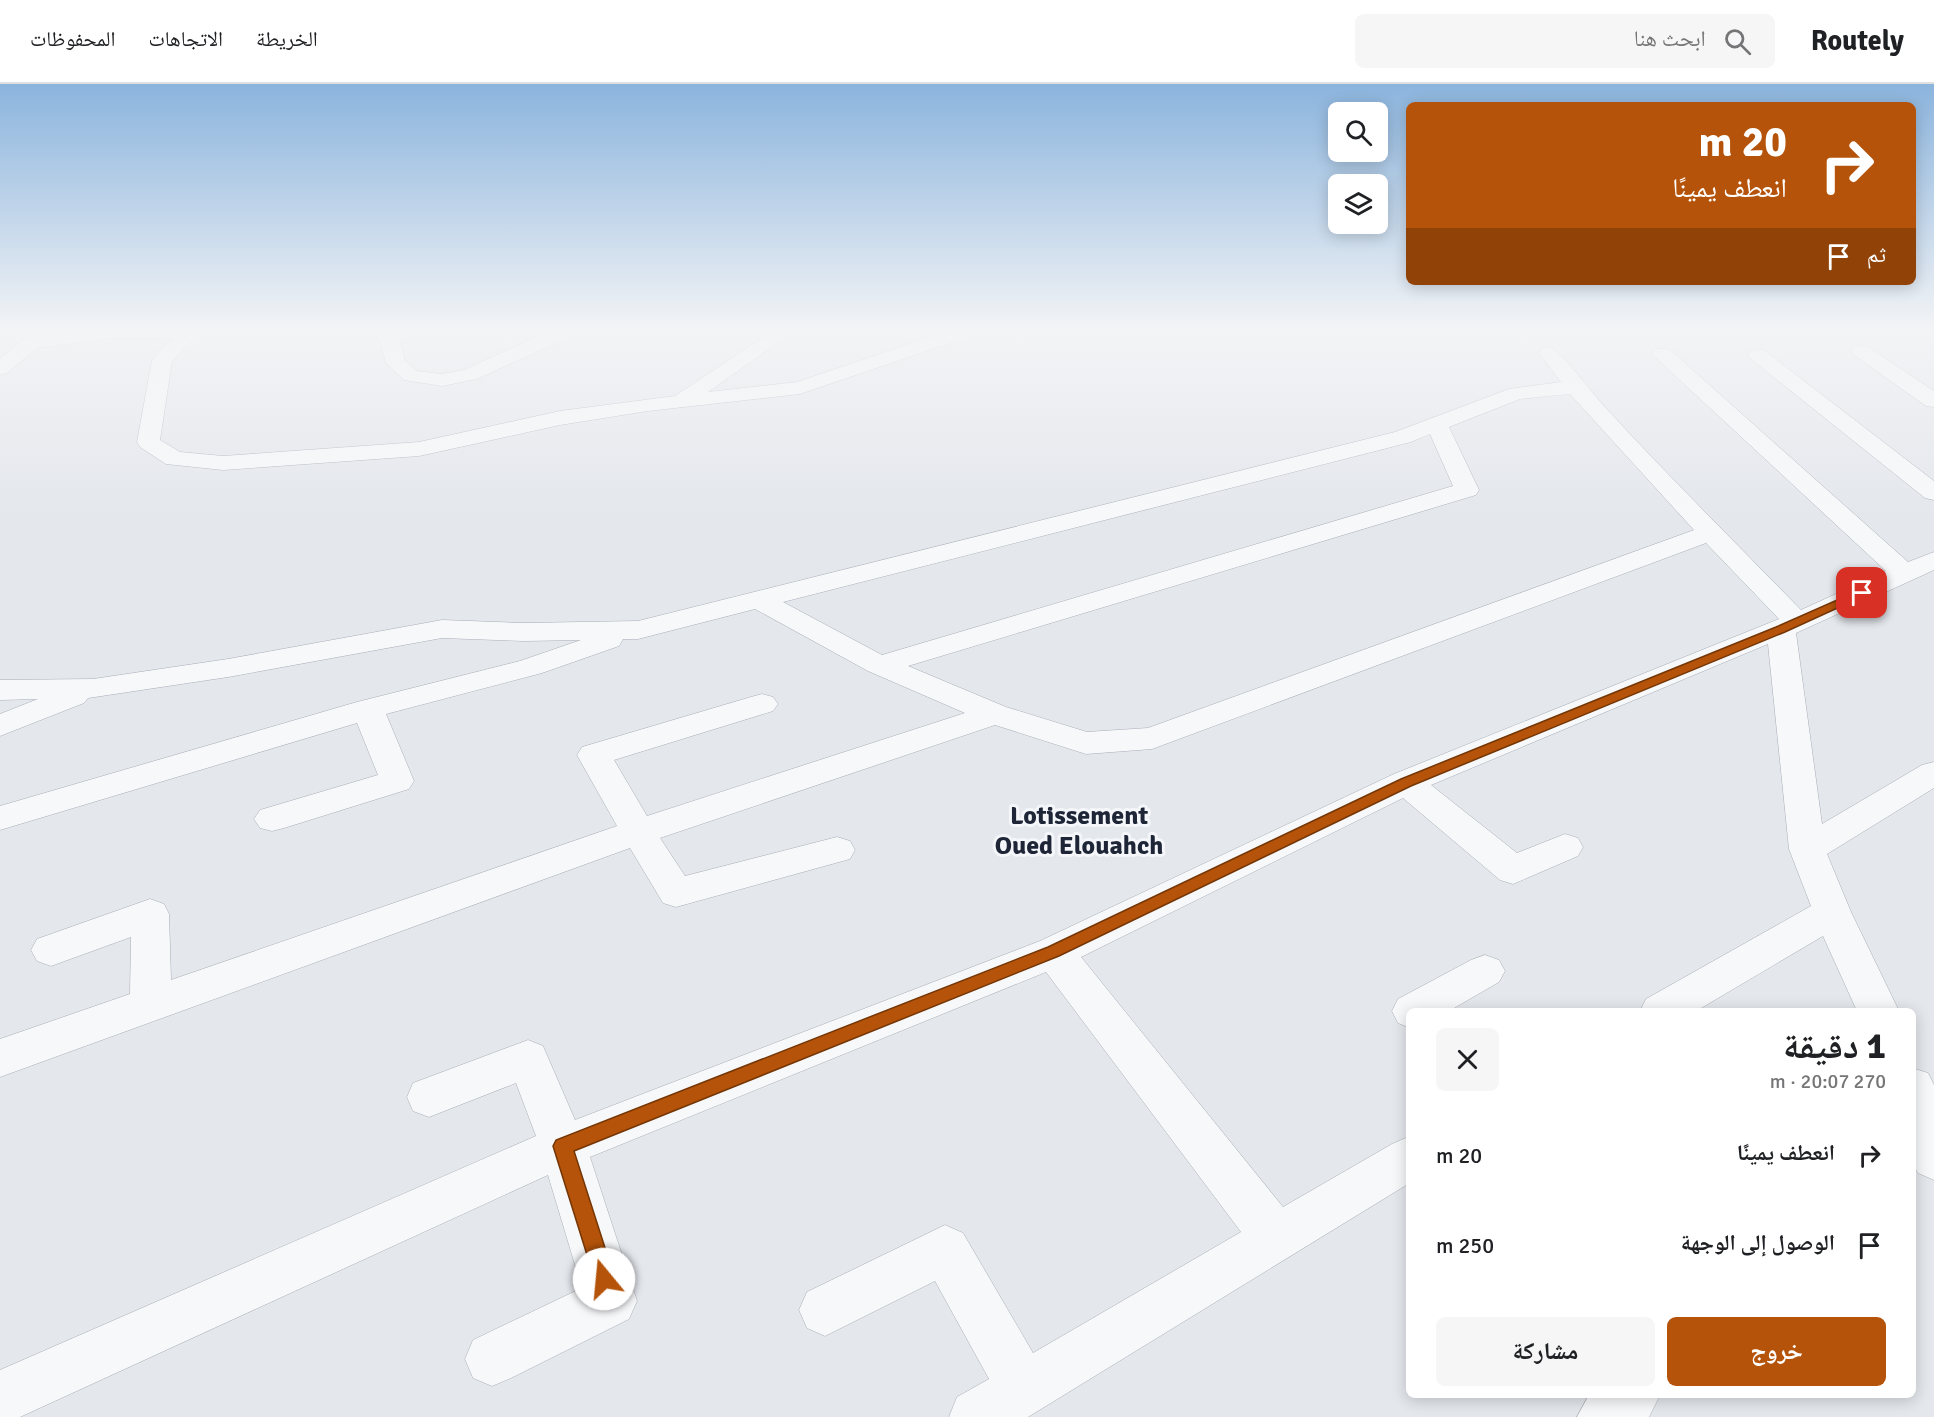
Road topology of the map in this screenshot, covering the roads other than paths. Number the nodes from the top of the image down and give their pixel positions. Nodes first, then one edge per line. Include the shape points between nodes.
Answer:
1 (157, 390) edge
2 (695, 390) edge
3 (779, 390) edge
4 (1543, 390) edge
5 (1578, 390) edge
6 (1703, 390) edge
7 (1803, 390) edge
8 (1918, 390) edge
9 (679, 401) junction
10 (1934, 401) edge
11 (1436, 424) junction
12 (1934, 493) edge
13 (1711, 532) junction
14 (1934, 560) edge
15 (1904, 573) junction
16 (759, 600) junction
17 (1789, 626) junction
18 (638, 630) junction
19 (879, 665) junction
20 (93, 688) junction
21 (0, 690) edge
22 (762, 704) dead end
23 (368, 710) junction
24 (995, 714) junction
25 (0, 726) edge
26 (1934, 773) edge
27 (1406, 782) junction
28 (0, 818) edge
29 (272, 819) dead end
30 (638, 832) junction
31 (1566, 847) dead end
32 (1807, 849) junction
33 (837, 850) dead end
34 (1832, 912) junction
35 (51, 950) dead end
36 (1053, 952) junction
37 (1485, 971) dead end
38 (151, 1005) junction
39 (1418, 1008) edge
40 (1666, 1008) edge
41 (1877, 1008) edge
42 (0, 1058) edge
43 (1916, 1095) edge
44 (429, 1097) dead end
45 (563, 1146) junction
46 (1934, 1159) edge
47 (1406, 1160) edge
48 (1916, 1173) edge
49 (1276, 1238) junction
50 (825, 1310) dead end
51 (492, 1359) dead end
52 (1024, 1389) junction
53 (0, 1398) edge
54 (1629, 1398) edge
55 (977, 1417) edge
56 (1605, 1417) edge

1 - 9 street via 148,442 174,459 223,463 419,449 560,418
2 - 9 street
3 - 9 street
4 - 11 street via 1516,393
5 - 13 street
6 - 15 street
7 - 12 street
8 - 10 street
11 - 16 street via 1403,437
11 - 19 street via 1467,490
13 - 17 street
13 - 24 street via 1152,738 1086,743
14 - 15 street
15 - 17 street
16 - 18 street
16 - 19 street
17 - 27 street
17 - 32 street
18 - 20 street via 442,629
18 - 23 street via 531,667
19 - 24 street
20 - 21 street
20 - 25 street
22 - 30 street via 594,754
23 - 28 street
23 - 29 street via 397,782
24 - 30 street
26 - 32 street
27 - 31 street via 1513,870
27 - 36 street
30 - 33 street via 676,893
30 - 38 street
32 - 34 street
34 - 40 street
34 - 41 street
35 - 38 street via 150,914
36 - 45 street
36 - 49 street
37 - 39 street
38 - 42 street
43 - 46 street
44 - 45 street via 528,1059
45 - 51 street via 611,1301
45 - 53 street
46 - 48 street
47 - 49 street
49 - 52 street
50 - 52 street via 945,1250
52 - 55 street
54 - 56 street

